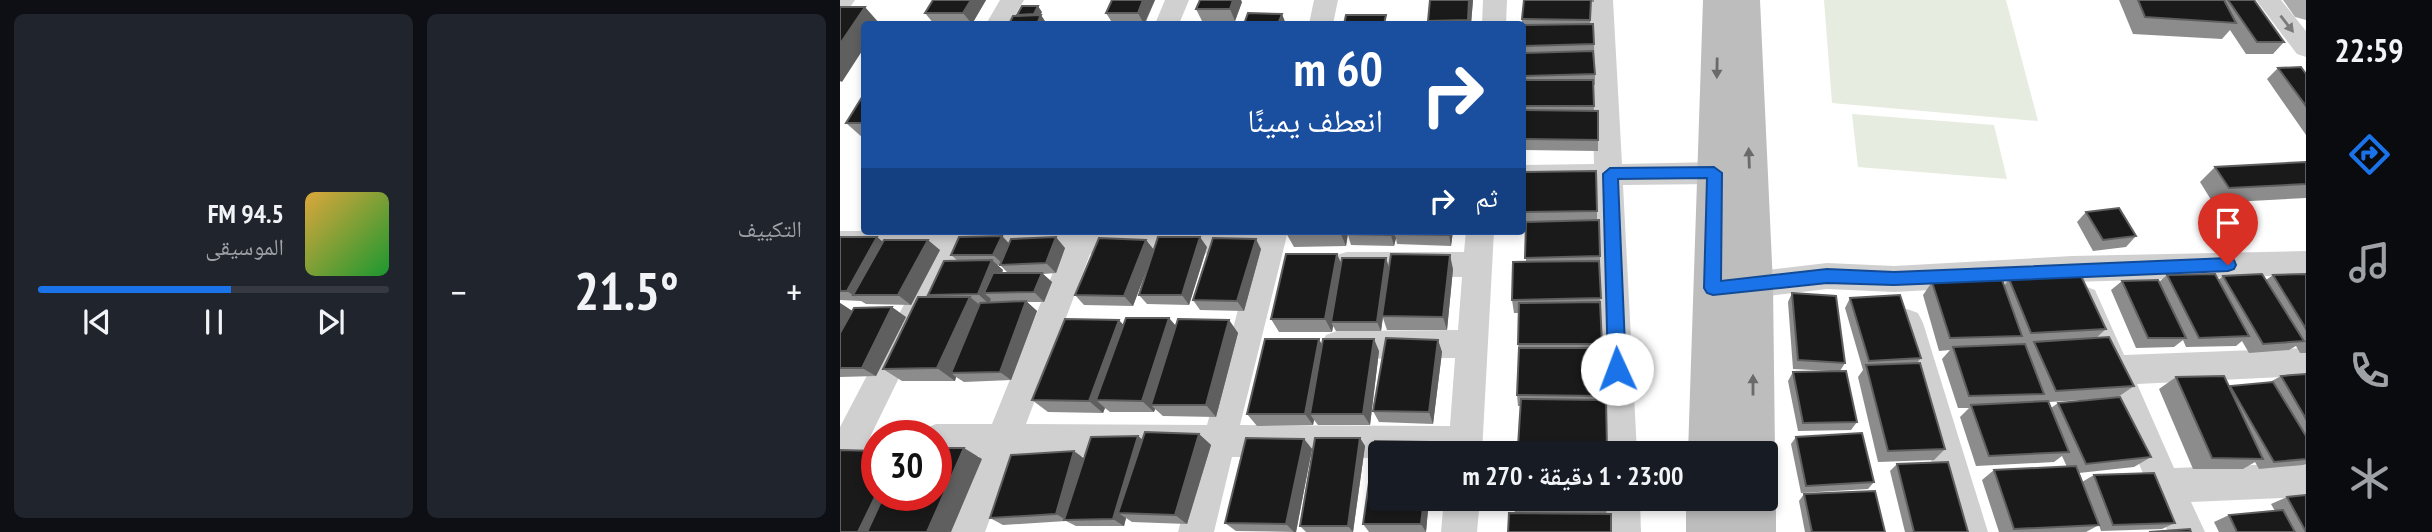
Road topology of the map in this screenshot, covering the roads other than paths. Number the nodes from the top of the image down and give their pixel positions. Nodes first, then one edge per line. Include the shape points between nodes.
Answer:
1 (1012, 0) edge
2 (1177, 0) edge
3 (1326, 0) edge
4 (1495, 0) edge
5 (1601, 0) edge
6 (1718, 0) edge
7 (1745, 0) edge
8 (2268, 0) edge
9 (2298, 0) edge
10 (2306, 10) edge
11 (1000, 21) edge
12 (1168, 21) edge
13 (1322, 21) edge
14 (1494, 21) edge
15 (2306, 48) edge
16 (1714, 173) junction
17 (1610, 174) junction
18 (1526, 176) edge
19 (1480, 235) edge
20 (874, 237) edge
21 (1081, 237) edge
22 (951, 242) junction
23 (840, 243) edge
24 (1285, 252) edge
25 (2306, 263) edge
26 (1478, 265) junction
27 (2072, 269) junction
28 (1894, 279) junction
29 (1753, 285) junction
30 (1713, 288) junction
31 (1473, 344) junction
32 (1312, 345) edge
33 (2306, 362) edge
34 (2114, 370) junction
35 (952, 440) edge
36 (1222, 440) junction
37 (1003, 441) junction
38 (1466, 441) edge
39 (1620, 441) edge
40 (1710, 441) edge
41 (1753, 441) edge
42 (852, 444) edge
43 (1368, 445) edge
44 (2306, 480) edge
45 (2164, 486) junction
46 (1461, 511) edge
47 (1622, 511) edge
48 (1709, 511) edge
49 (1753, 511) edge
50 (967, 532) edge
51 (1196, 532) edge
52 (1459, 532) edge
53 (1623, 532) edge
54 (1709, 532) edge
55 (1753, 532) edge
56 (1970, 532) edge
57 (2187, 532) edge

1 - 11 street
2 - 12 street
3 - 13 street
4 - 14 street
5 - 17 street
6 -> 16 main road
29 -> 7 main road
8 -> 15 street
9 - 10 main road
16 - 17 street
16 - 30 main road
17 - 18 street
17 - 39 street
19 - 26 street
20 - 22 street
20 - 23 street
21 - 22 street
21 - 24 street
21 - 37 street
22 - 42 street
24 - 26 street
24 - 36 street via 1259,346
25 - 27 street
26 - 31 street
27 - 28 street
27 - 34 street
28 - 29 street via 1827,276
28 - 56 street
29 - 30 street
41 -> 29 main road
30 - 40 main road
31 - 32 street
31 - 38 street
33 - 34 street
34 - 45 street
35 - 37 street
36 - 37 street
36 - 43 street
36 - 51 street
37 - 50 street
44 - 45 street
45 - 57 street
46 - 52 street
47 - 53 street
48 - 54 main road
49 - 55 main road

